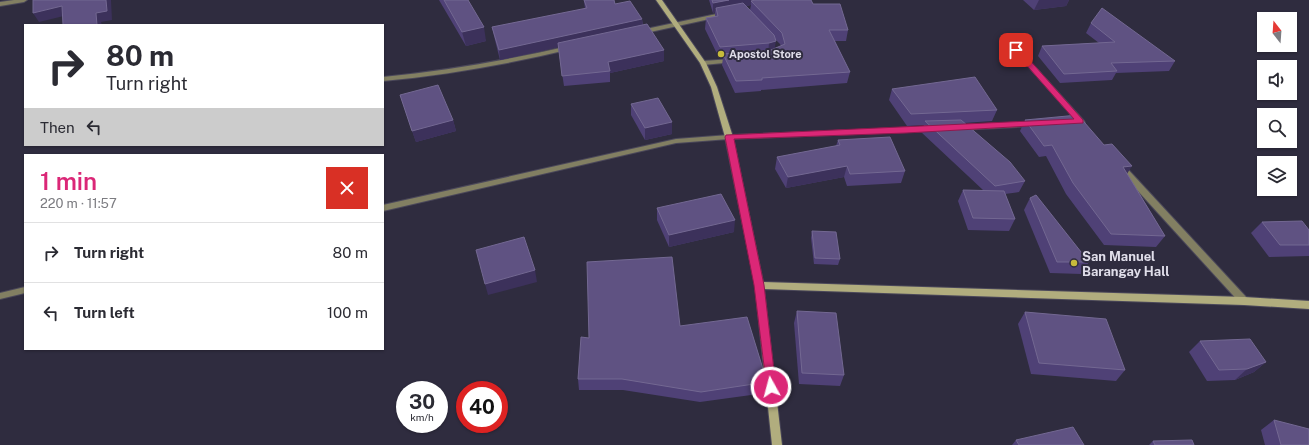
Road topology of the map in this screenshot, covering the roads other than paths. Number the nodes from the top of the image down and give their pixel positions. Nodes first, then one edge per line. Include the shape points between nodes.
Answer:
1 (24, 0) edge
2 (660, 0) edge
3 (0, 4) edge
4 (736, 11) edge
5 (677, 24) junction
6 (637, 32) edge
7 (1006, 38) dead end
8 (578, 46) edge
9 (739, 60) edge
10 (703, 63) junction
11 (384, 79) edge
12 (1040, 124) edge
13 (1079, 124) edge
14 (954, 128) edge
15 (938, 129) edge
16 (729, 137) junction
17 (1117, 162) edge
18 (384, 208) edge
19 (759, 285) junction
20 (24, 290) edge
21 (0, 296) edge
22 (1244, 301) junction
23 (1309, 305) edge
24 (777, 445) edge

1 - 3 street
2 - 5 street
4 - 5 street
5 - 6 street
5 - 10 street
7 - 13 street
8 - 11 street via 492,65
9 - 10 street
10 - 16 street via 714,87
12 - 14 street
15 - 16 street
16 - 18 street via 650,146
16 - 19 street
17 - 22 street
19 - 22 street
19 - 24 street
20 - 21 street
22 - 23 street

